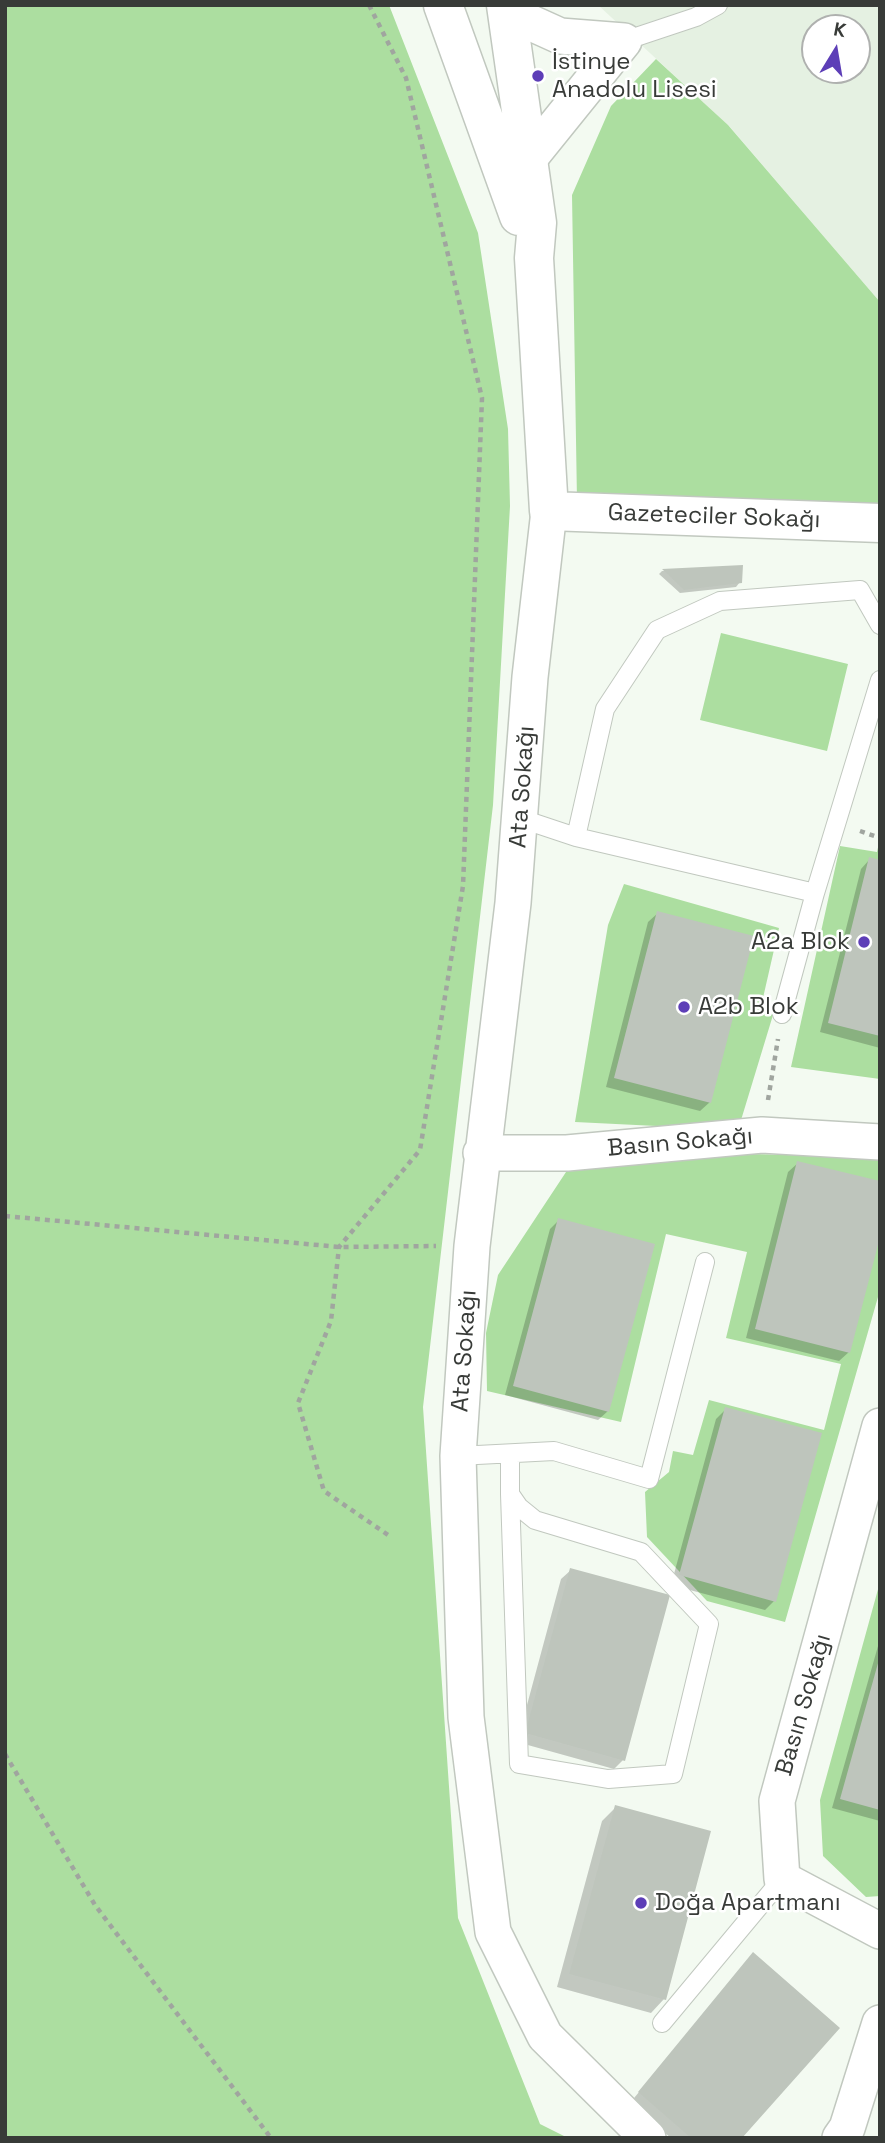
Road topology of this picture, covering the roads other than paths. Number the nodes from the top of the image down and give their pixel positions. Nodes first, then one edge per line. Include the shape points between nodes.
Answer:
1 (443, 5) edge
2 (718, 5) edge
3 (506, 9) edge
4 (624, 41) junction
5 (528, 159) junction
6 (534, 258) junction
7 (549, 511) junction
8 (880, 523) edge
9 (880, 625) edge
10 (880, 680) edge
11 (522, 819) junction
12 (576, 837) junction
13 (815, 893) junction
14 (782, 1014) road end
15 (880, 1142) edge
16 (481, 1153) junction
17 (705, 1262) dead end
18 (880, 1426) edge
19 (510, 1455) junction
20 (458, 1456) junction
21 (510, 1494) junction
22 (782, 1879) junction
23 (880, 1931) edge
24 (662, 2022) dead end
25 (880, 2023) edge
26 (648, 2138) edge
27 (840, 2138) edge

1 - 6 street
2 - 4 lane
3 - 4 street via 560,36
3 - 5 street
4 - 5 street
5 - 6 street via 537,223
6 - 7 street
7 - 8 street, Gazeteciler Sokağı
7 - 11 street, Ata Sokağı via 530,677
9 - 12 lane via 859,590 720,601 657,630 606,709
10 - 13 lane
11 - 12 lane
11 - 16 street, Ata Sokağı
12 - 13 lane
13 - 14 lane
15 - 16 street, Basın Sokağı via 762,1135 567,1153
16 - 20 street, Ata Sokağı
17 - 19 lane via 649,1479 554,1451
18 - 22 street, Basın Sokağı via 777,1801
19 - 20 lane
19 - 21 lane
20 - 26 street, Ata Sokağı via 466,1717 493,1932 545,2036
21 - 21 lane via 535,1520 641,1552 709,1624 673,1774 608,1779 519,1764
22 - 23 street
22 - 24 lane
25 - 27 street

